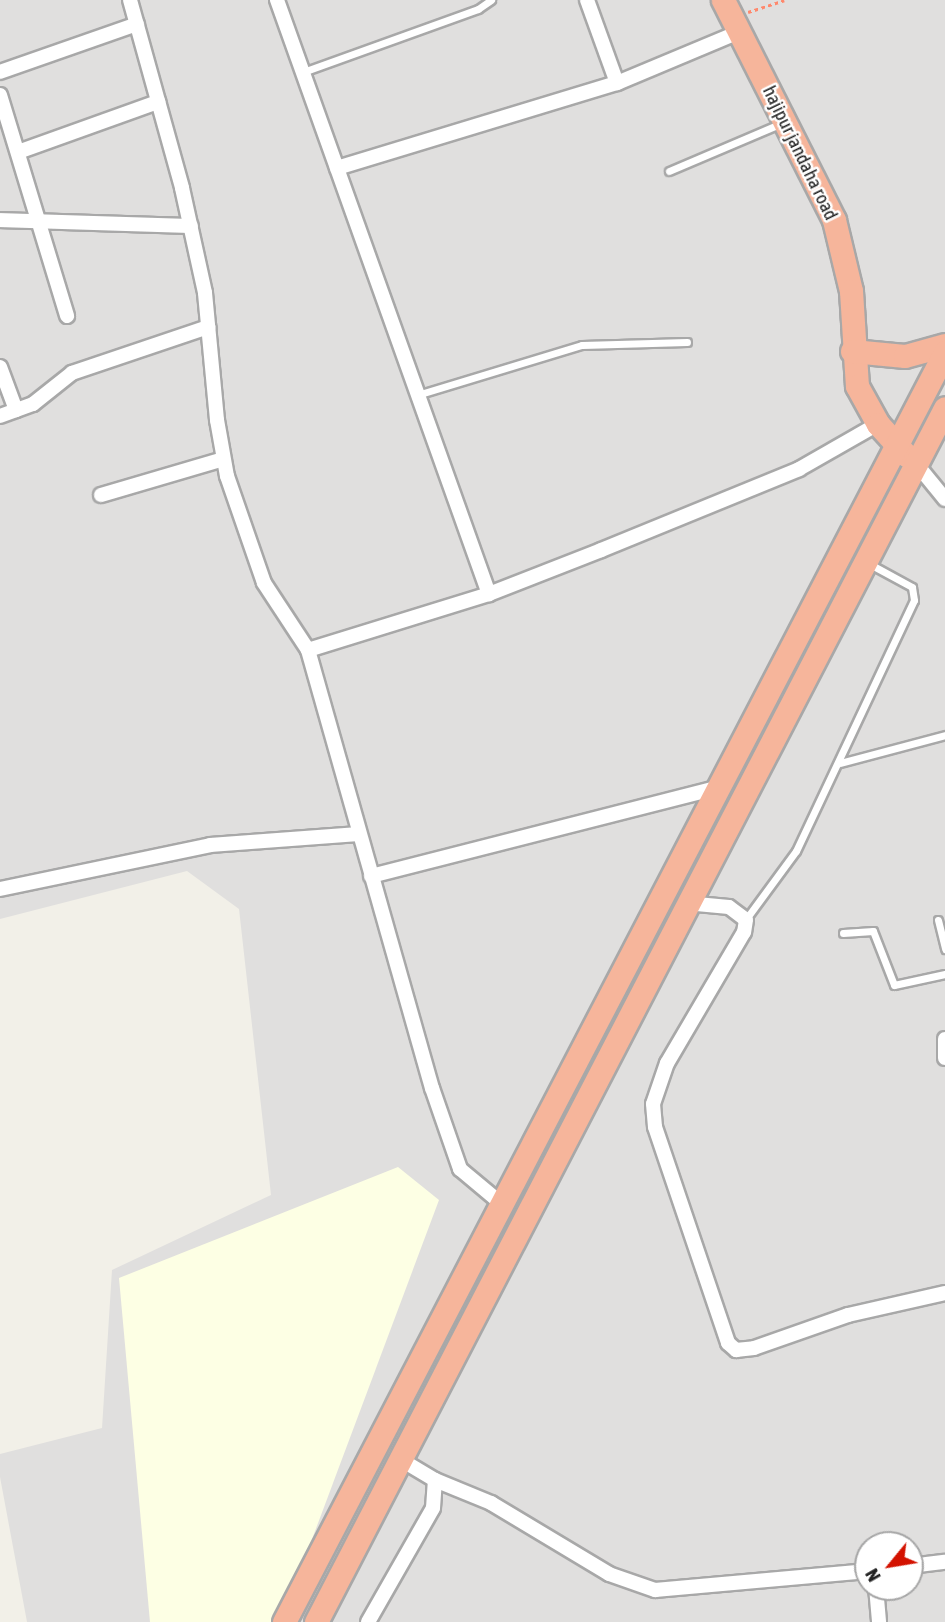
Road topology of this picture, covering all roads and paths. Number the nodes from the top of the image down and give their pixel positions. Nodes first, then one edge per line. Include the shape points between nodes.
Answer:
1 (130, 0) edge
2 (277, 0) edge
3 (491, 0) edge
4 (587, 0) edge
5 (784, 0) edge
6 (731, 16) edge
7 (137, 24) junction
8 (0, 72) edge
9 (303, 72) junction
10 (617, 83) junction
11 (0, 95) edge
12 (158, 102) junction
13 (786, 121) junction
14 (18, 152) junction
15 (337, 168) junction
16 (669, 171) dead end
17 (0, 220) edge
18 (41, 224) junction
19 (191, 226) junction
20 (67, 316) dead end
21 (208, 327) junction
22 (687, 342) dead end
23 (945, 345) edge
24 (852, 351) junction
25 (945, 352) edge
26 (0, 367) edge
27 (417, 396) junction
28 (945, 408) edge
29 (16, 410) junction
30 (0, 416) edge
31 (878, 424) junction
32 (905, 454) junction
33 (223, 459) junction
34 (101, 495) dead end
35 (945, 499) edge
36 (862, 560) junction
37 (489, 594) junction
38 (308, 650) junction
39 (945, 735) edge
40 (840, 763) junction
41 (720, 787) junction
42 (359, 834) junction
43 (371, 876) junction
44 (0, 889) edge
45 (686, 903) junction
46 (746, 920) junction
47 (937, 920) dead end
48 (843, 933) dead end
49 (945, 948) edge
50 (945, 974) edge
51 (945, 1039) edge
52 (945, 1058) edge
53 (503, 1205) junction
54 (945, 1293) edge
55 (400, 1458) junction
56 (435, 1480) junction
57 (945, 1562) edge
58 (924, 1564) edge
59 (854, 1572) edge
60 (877, 1601) edge
61 (284, 1622) edge
62 (316, 1622) edge
63 (368, 1622) edge
64 (879, 1622) edge

1 - 7 street
2 - 9 street
3 - 9 lane via 478,9
4 - 10 street
5 - 6 path
6 - 10 street
6 - 13 highway, hajipur jandaha road
7 - 8 street
7 - 12 street
9 - 15 street
10 - 15 street
11 - 14 street
12 - 14 street
12 - 19 street
13 - 16 lane
13 - 24 highway, hajipur jandaha road via 834,220 851,291
14 - 18 street
15 - 27 street
17 - 18 street
18 - 19 street
18 - 20 street
19 - 21 street
21 - 29 street via 72,373 33,404
21 - 33 street
22 - 27 lane via 582,345
23 - 24 highway via 905,356
24 - 31 highway, hajipur jandaha road via 858,386
25 - 32 highway
26 - 29 street
27 - 37 street
28 - 32 highway
29 - 30 street
31 - 32 highway, hajipur jandaha road
31 - 37 street via 799,469
32 - 35 street
32 - 36 highway
32 - 41 highway
33 - 34 street
33 - 38 street via 253,559
36 - 40 lane via 903,581 915,594
36 - 45 highway
37 - 38 street
38 - 42 street
39 - 40 lane
40 - 46 lane via 796,851
41 - 43 street
41 - 53 highway
42 - 43 street
42 - 44 street via 210,845
43 - 53 street via 460,1169
45 - 46 street via 729,907
45 - 55 highway
46 - 54 street via 744,932 667,1063 653,1104 655,1128 728,1343 736,1350 754,1348 848,1315
47 - 49 lane
48 - 50 lane via 873,931 894,985
51 - 52 street
53 - 61 highway
55 - 56 street
55 - 62 highway
56 - 59 street via 491,1503 609,1574 656,1590
56 - 63 street via 433,1508
57 - 58 street
60 - 64 street

